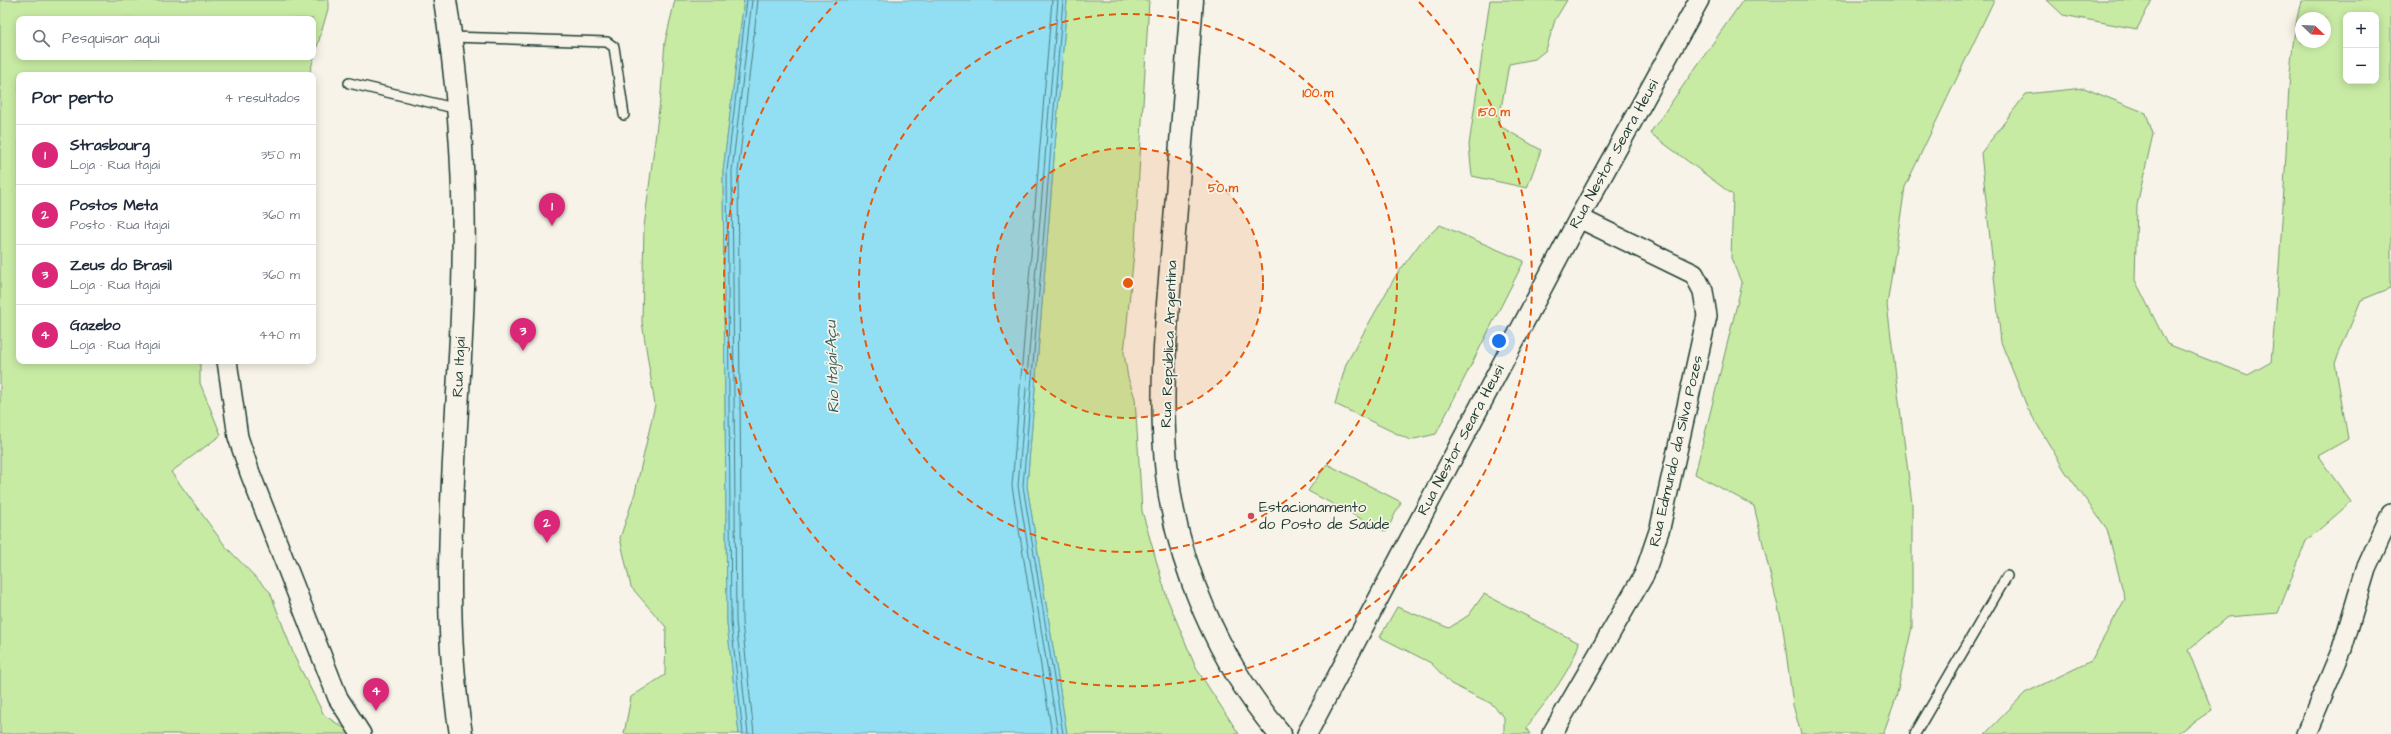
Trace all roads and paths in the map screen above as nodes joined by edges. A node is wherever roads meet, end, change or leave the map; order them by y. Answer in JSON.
{"nodes":[{"id":1,"x":445,"y":0,"type":"edge"},
{"id":2,"x":1192,"y":0,"type":"edge"},
{"id":3,"x":1698,"y":0,"type":"edge"},
{"id":4,"x":451,"y":37,"type":"junction"},
{"id":5,"x":349,"y":83,"type":"dead end"},
{"id":6,"x":460,"y":110,"type":"junction"},
{"id":7,"x":624,"y":115,"type":"dead end"},
{"id":8,"x":1578,"y":218,"type":"junction"},
{"id":9,"x":227,"y":364,"type":"edge"},
{"id":10,"x":2391,"y":514,"type":"edge"},
{"id":11,"x":2007,"y":576,"type":"dead end"},
{"id":12,"x":361,"y":734,"type":"edge"},
{"id":13,"x":461,"y":734,"type":"edge"},
{"id":14,"x":1280,"y":734,"type":"edge"},
{"id":15,"x":1308,"y":734,"type":"edge"},
{"id":16,"x":1552,"y":734,"type":"edge"},
{"id":17,"x":1915,"y":734,"type":"edge"},
{"id":18,"x":2306,"y":734,"type":"edge"}],
"edges":[{"from":1,"to":4,"type":"main road","name":"Rua Itajaí"},
{"from":2,"to":14,"type":"main road","name":"Rua República Argentina"},
{"from":3,"to":8,"type":"street","name":"Rua Nestor Seara Heusi"},
{"from":4,"to":6,"type":"main road","name":"Rua Itajaí"},
{"from":4,"to":7,"type":"lane"},
{"from":5,"to":6,"type":"lane"},
{"from":6,"to":13,"type":"main road","name":"Rua Itajaí"},
{"from":8,"to":15,"type":"street","name":"Rua Nestor Seara Heusi"},
{"from":8,"to":16,"type":"street","name":"Rua Edmundo da Silva Pozes"},
{"from":9,"to":12,"type":"street"},
{"from":10,"to":18,"type":"street"},
{"from":11,"to":17,"type":"lane"}]}
